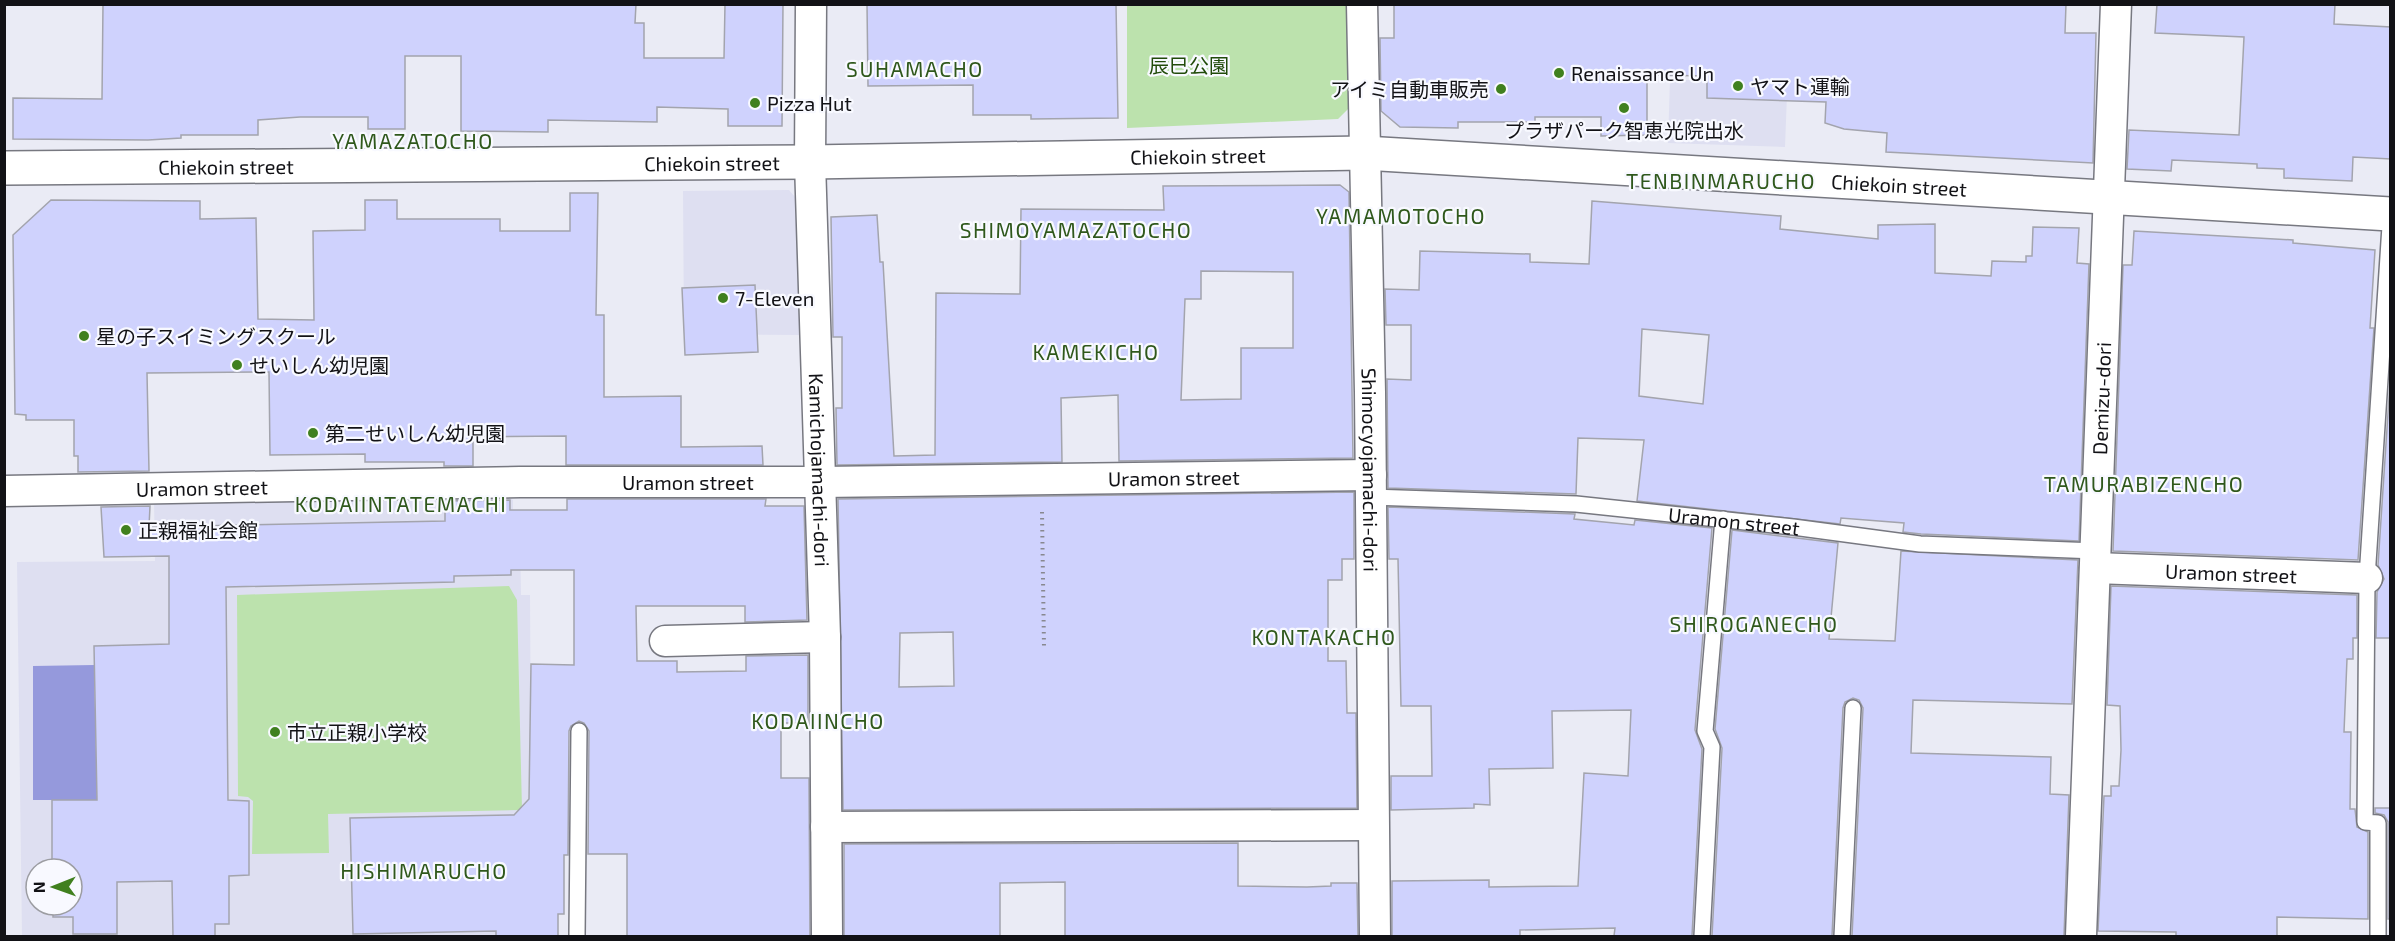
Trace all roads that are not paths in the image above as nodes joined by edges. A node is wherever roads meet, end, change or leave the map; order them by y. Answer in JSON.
{"nodes":[{"id":1,"x":811,"y":4,"type":"edge"},
{"id":2,"x":1362,"y":4,"type":"edge"},
{"id":3,"x":2116,"y":4,"type":"edge"},
{"id":4,"x":1364,"y":153,"type":"junction"},
{"id":5,"x":810,"y":162,"type":"junction"},
{"id":6,"x":4,"y":168,"type":"edge"},
{"id":7,"x":2109,"y":199,"type":"junction"},
{"id":8,"x":2391,"y":214,"type":"edge"},
{"id":9,"x":2391,"y":226,"type":"edge"},
{"id":10,"x":821,"y":482,"type":"junction"},
{"id":11,"x":1371,"y":486,"type":"junction"},
{"id":12,"x":4,"y":491,"type":"edge"},
{"id":13,"x":1723,"y":519,"type":"junction"},
{"id":14,"x":2096,"y":560,"type":"junction"},
{"id":15,"x":2367,"y":578,"type":"junction"},
{"id":16,"x":825,"y":637,"type":"junction"},
{"id":17,"x":665,"y":641,"type":"dead end"},
{"id":18,"x":1853,"y":708,"type":"dead end"},
{"id":19,"x":579,"y":731,"type":"dead end"},
{"id":20,"x":1373,"y":825,"type":"junction"},
{"id":21,"x":826,"y":827,"type":"junction"},
{"id":22,"x":577,"y":936,"type":"edge"},
{"id":23,"x":827,"y":936,"type":"edge"},
{"id":24,"x":1375,"y":936,"type":"edge"},
{"id":25,"x":1702,"y":936,"type":"edge"},
{"id":26,"x":1842,"y":936,"type":"edge"},
{"id":27,"x":2081,"y":936,"type":"edge"},
{"id":28,"x":2378,"y":936,"type":"edge"}],
"edges":[{"from":1,"to":5,"type":"street","name":"Kamichojamachi-dori"},
{"from":2,"to":4,"type":"street","name":"Shimocyojamachi-dori"},
{"from":3,"to":7,"type":"street","name":"Demizu-dori"},
{"from":4,"to":5,"type":"street","name":"Chiekoin street"},
{"from":4,"to":7,"type":"street","name":"Chiekoin street"},
{"from":4,"to":11,"type":"street","name":"Shimocyojamachi-dori"},
{"from":5,"to":6,"type":"street","name":"Chiekoin street"},
{"from":5,"to":10,"type":"street","name":"Kamichojamachi-dori"},
{"from":7,"to":8,"type":"street","name":"Chiekoin street"},
{"from":7,"to":14,"type":"street","name":"Demizu-dori"},
{"from":9,"to":15,"type":"lane"},
{"from":10,"to":11,"type":"street","name":"Uramon street"},
{"from":10,"to":12,"type":"street","name":"Uramon street"},
{"from":10,"to":16,"type":"street","name":"Kamichojamachi-dori"},
{"from":11,"to":13,"type":"lane","name":"Uramon street"},
{"from":11,"to":20,"type":"street","name":"Shimocyojamachi-dori"},
{"from":13,"to":14,"type":"lane","name":"Uramon street"},
{"from":13,"to":25,"type":"lane"},
{"from":14,"to":15,"type":"street","name":"Uramon street"},
{"from":14,"to":27,"type":"street","name":"Demizu-dori"},
{"from":15,"to":28,"type":"lane"},
{"from":16,"to":17,"type":"street"},
{"from":16,"to":21,"type":"street","name":"Kamichojamachi-dori"},
{"from":18,"to":26,"type":"lane"},
{"from":19,"to":22,"type":"lane"},
{"from":20,"to":21,"type":"street"},
{"from":20,"to":24,"type":"street","name":"Shimocyojamachi-dori"},
{"from":21,"to":23,"type":"street","name":"Kamichojamachi-dori"}]}
